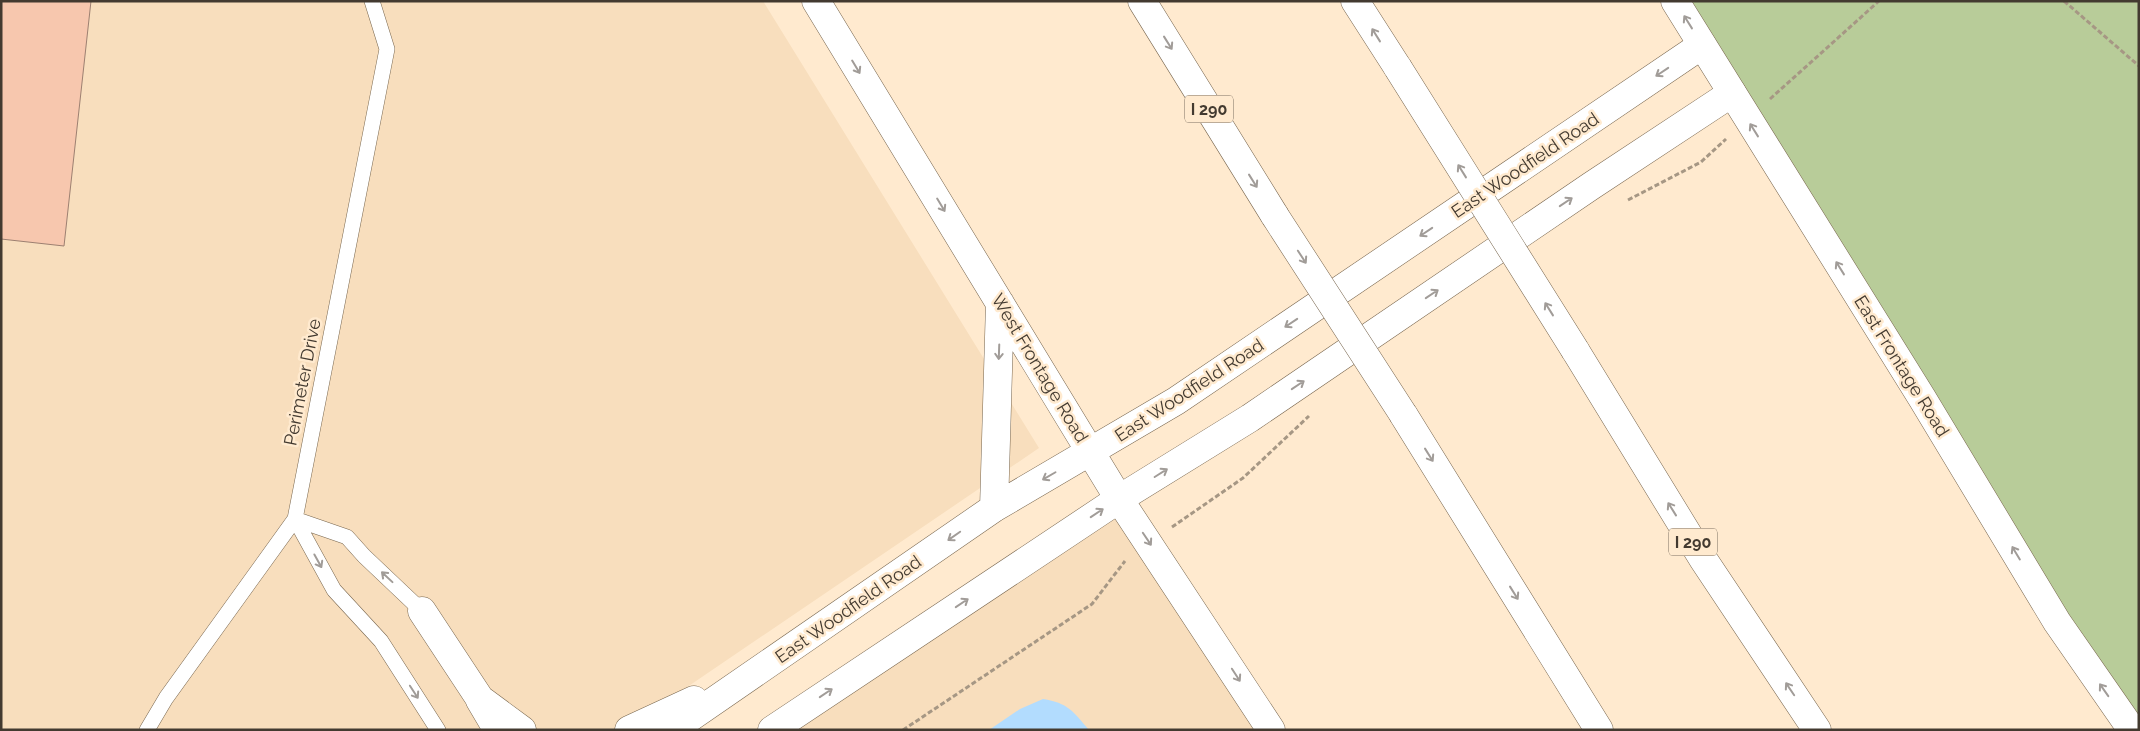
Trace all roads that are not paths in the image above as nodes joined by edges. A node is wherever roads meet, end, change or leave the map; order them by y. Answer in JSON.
{"nodes":[{"id":1,"x":372,"y":1,"type":"edge"},
{"id":2,"x":816,"y":1,"type":"edge"},
{"id":3,"x":1142,"y":1,"type":"edge"},
{"id":4,"x":1355,"y":1,"type":"edge"},
{"id":5,"x":1674,"y":1,"type":"edge"},
{"id":6,"x":1702,"y":45,"type":"junction"},
{"id":7,"x":1732,"y":92,"type":"junction"},
{"id":8,"x":1000,"y":303,"type":"junction"},
{"id":9,"x":1091,"y":452,"type":"junction"},
{"id":10,"x":1119,"y":498,"type":"junction"},
{"id":11,"x":994,"y":508,"type":"junction"},
{"id":12,"x":294,"y":519,"type":"junction"},
{"id":13,"x":422,"y":611,"type":"junction"},
{"id":14,"x":758,"y":672,"type":"junction"},
{"id":15,"x":147,"y":730,"type":"edge"},
{"id":16,"x":438,"y":730,"type":"edge"},
{"id":17,"x":490,"y":730,"type":"edge"},
{"id":18,"x":522,"y":730,"type":"edge"},
{"id":19,"x":629,"y":730,"type":"edge"},
{"id":20,"x":672,"y":730,"type":"edge"},
{"id":21,"x":772,"y":730,"type":"edge"},
{"id":22,"x":1271,"y":730,"type":"edge"},
{"id":23,"x":1599,"y":730,"type":"edge"},
{"id":24,"x":1817,"y":730,"type":"edge"},
{"id":25,"x":2132,"y":730,"type":"edge"}],
"edges":[{"from":1,"to":12,"type":"lane","name":"Perimeter Drive"},
{"from":2,"to":8,"type":"main road","name":"West Frontage Road","one_way":true},
{"from":3,"to":23,"type":"main road","number":"I 290","one_way":true,"bridge":true},
{"from":24,"to":4,"type":"main road","number":"I 290","one_way":true,"bridge":true},
{"from":6,"to":5,"type":"main road","name":"East Frontage Road","one_way":true},
{"from":6,"to":7,"type":"main road","name":"East Frontage Road"},
{"from":6,"to":9,"type":"main road","name":"East Woodfield Road","one_way":true},
{"from":10,"to":7,"type":"main road","one_way":true},
{"from":25,"to":7,"type":"main road","name":"East Frontage Road","one_way":true},
{"from":8,"to":9,"type":"main road","name":"West Frontage Road"},
{"from":8,"to":11,"type":"main road","one_way":true},
{"from":9,"to":10,"type":"main road","name":"West Frontage Road"},
{"from":9,"to":11,"type":"main road","name":"East Woodfield Road","one_way":true},
{"from":21,"to":10,"type":"main road","one_way":true},
{"from":10,"to":22,"type":"main road","name":"West Frontage Road","one_way":true},
{"from":11,"to":14,"type":"main road","name":"East Woodfield Road","one_way":true},
{"from":13,"to":12,"type":"lane","one_way":true},
{"from":12,"to":15,"type":"lane","name":"Perimeter Drive"},
{"from":12,"to":16,"type":"lane","one_way":true},
{"from":13,"to":17,"type":"lane"},
{"from":13,"to":18,"type":"main road"},
{"from":14,"to":19,"type":"main road"},
{"from":14,"to":20,"type":"main road","name":"East Woodfield Road"}]}
